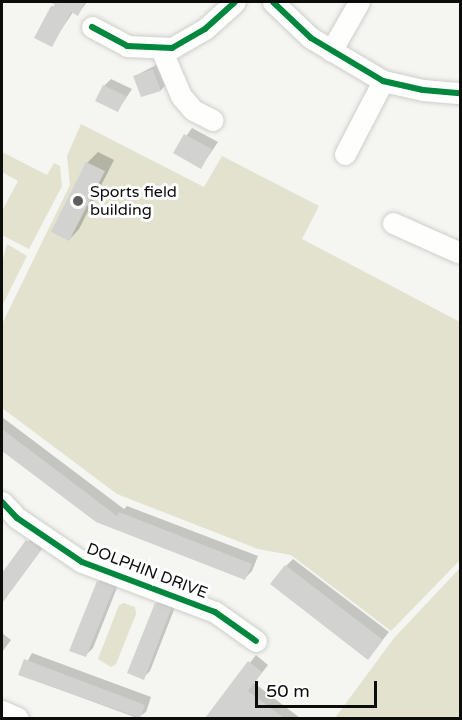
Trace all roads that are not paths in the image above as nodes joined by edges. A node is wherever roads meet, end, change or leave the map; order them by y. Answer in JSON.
{"nodes":[{"id":1,"x":235,"y":2,"type":"edge"},
{"id":2,"x":273,"y":2,"type":"edge"},
{"id":3,"x":359,"y":2,"type":"edge"},
{"id":4,"x":92,"y":27,"type":"dead end"},
{"id":5,"x":161,"y":49,"type":"junction"},
{"id":6,"x":331,"y":51,"type":"junction"},
{"id":7,"x":383,"y":81,"type":"junction"},
{"id":8,"x":460,"y":93,"type":"edge"},
{"id":9,"x":213,"y":120,"type":"dead end"},
{"id":10,"x":345,"y":154,"type":"dead end"},
{"id":11,"x":393,"y":223,"type":"dead end"},
{"id":12,"x":460,"y":253,"type":"edge"},
{"id":13,"x":2,"y":502,"type":"edge"},
{"id":14,"x":256,"y":641,"type":"dead end"},
{"id":15,"x":2,"y":711,"type":"edge"},
{"id":16,"x":18,"y":718,"type":"edge"}],
"edges":[{"from":1,"to":5,"type":"street"},
{"from":2,"to":6,"type":"street"},
{"from":3,"to":6,"type":"street"},
{"from":4,"to":5,"type":"street"},
{"from":5,"to":9,"type":"street"},
{"from":6,"to":7,"type":"street"},
{"from":7,"to":8,"type":"street"},
{"from":7,"to":10,"type":"street"},
{"from":11,"to":12,"type":"street"},
{"from":13,"to":14,"type":"street","name":"DOLPHIN DRIVE"},
{"from":15,"to":16,"type":"street"}]}
